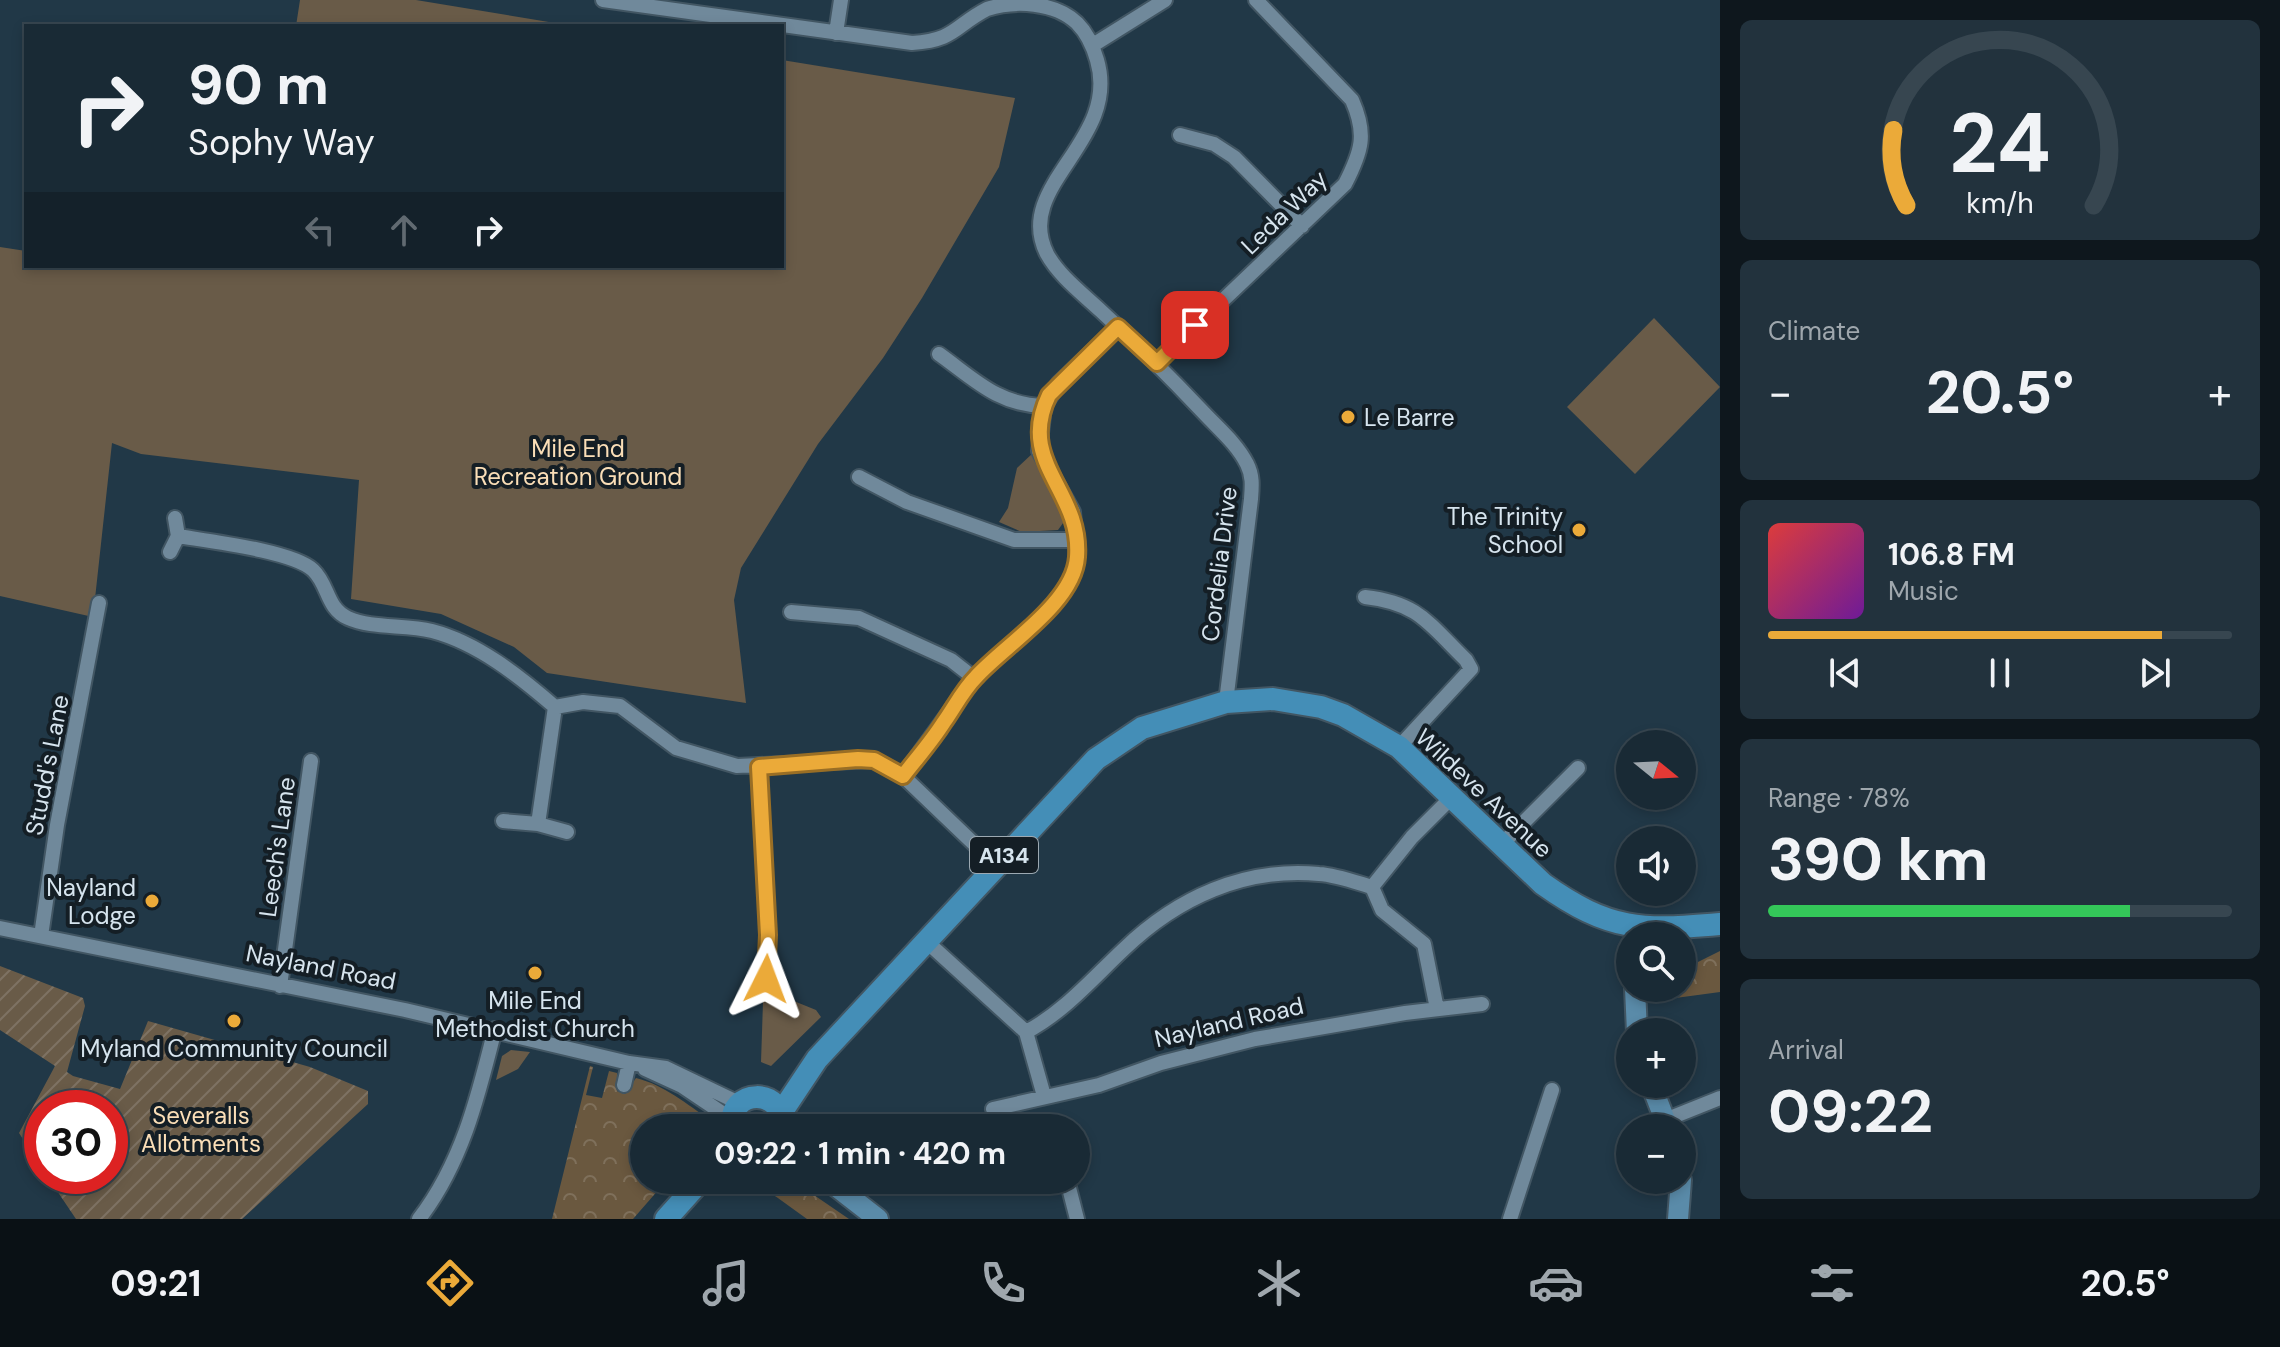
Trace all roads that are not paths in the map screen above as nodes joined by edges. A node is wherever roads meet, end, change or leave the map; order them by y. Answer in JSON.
{"nodes":[{"id":1,"x":603,"y":0,"type":"edge"},
{"id":2,"x":841,"y":0,"type":"edge"},
{"id":3,"x":1165,"y":0,"type":"edge"},
{"id":4,"x":1256,"y":0,"type":"edge"},
{"id":5,"x":772,"y":24,"type":"edge"},
{"id":6,"x":784,"y":26,"type":"edge"},
{"id":7,"x":836,"y":33,"type":"junction"},
{"id":8,"x":1093,"y":45,"type":"junction"},
{"id":9,"x":1180,"y":135,"type":"dead end"},
{"id":10,"x":1302,"y":226,"type":"junction"},
{"id":11,"x":1118,"y":327,"type":"junction"},
{"id":12,"x":939,"y":354,"type":"dead end"},
{"id":13,"x":1157,"y":363,"type":"junction"},
{"id":14,"x":1044,"y":406,"type":"junction"},
{"id":15,"x":859,"y":477,"type":"dead end"},
{"id":16,"x":175,"y":518,"type":"dead end"},
{"id":17,"x":178,"y":536,"type":"junction"},
{"id":18,"x":1076,"y":540,"type":"junction"},
{"id":19,"x":170,"y":552,"type":"dead end"},
{"id":20,"x":1365,"y":597,"type":"dead end"},
{"id":21,"x":99,"y":603,"type":"dead end"},
{"id":22,"x":791,"y":612,"type":"dead end"},
{"id":23,"x":974,"y":678,"type":"junction"},
{"id":24,"x":1226,"y":702,"type":"junction"},
{"id":25,"x":555,"y":707,"type":"junction"},
{"id":26,"x":1399,"y":747,"type":"junction"},
{"id":27,"x":311,"y":761,"type":"dead end"},
{"id":28,"x":759,"y":767,"type":"junction"},
{"id":29,"x":1578,"y":768,"type":"dead end"},
{"id":30,"x":903,"y":776,"type":"junction"},
{"id":31,"x":1452,"y":797,"type":"junction"},
{"id":32,"x":503,"y":821,"type":"dead end"},
{"id":33,"x":538,"y":824,"type":"junction"},
{"id":34,"x":567,"y":832,"type":"dead end"},
{"id":35,"x":1501,"y":845,"type":"junction"},
{"id":36,"x":995,"y":864,"type":"junction"},
{"id":37,"x":1372,"y":887,"type":"junction"},
{"id":38,"x":1616,"y":923,"type":"edge"},
{"id":39,"x":1720,"y":924,"type":"edge"},
{"id":40,"x":1696,"y":926,"type":"edge"},
{"id":41,"x":0,"y":928,"type":"edge"},
{"id":42,"x":41,"y":936,"type":"junction"},
{"id":43,"x":926,"y":941,"type":"junction"},
{"id":44,"x":766,"y":979,"type":"dead end"},
{"id":45,"x":280,"y":986,"type":"junction"},
{"id":46,"x":1482,"y":1004,"type":"dead end"},
{"id":47,"x":1437,"y":1009,"type":"junction"},
{"id":48,"x":495,"y":1029,"type":"junction"},
{"id":49,"x":1026,"y":1032,"type":"junction"},
{"id":50,"x":817,"y":1059,"type":"junction"},
{"id":51,"x":634,"y":1064,"type":"junction"},
{"id":52,"x":624,"y":1085,"type":"dead end"},
{"id":53,"x":1552,"y":1090,"type":"dead end"},
{"id":54,"x":762,"y":1096,"type":"junction"},
{"id":55,"x":1044,"y":1096,"type":"junction"},
{"id":56,"x":1720,"y":1098,"type":"edge"},
{"id":57,"x":993,"y":1109,"type":"dead end"},
{"id":58,"x":730,"y":1114,"type":"edge"},
{"id":59,"x":737,"y":1114,"type":"edge"},
{"id":60,"x":778,"y":1114,"type":"edge"},
{"id":61,"x":785,"y":1114,"type":"edge"},
{"id":62,"x":1687,"y":1114,"type":"edge"},
{"id":63,"x":688,"y":1194,"type":"edge"},
{"id":64,"x":846,"y":1194,"type":"edge"},
{"id":65,"x":1071,"y":1194,"type":"edge"},
{"id":66,"x":1680,"y":1194,"type":"edge"},
{"id":67,"x":419,"y":1219,"type":"edge"},
{"id":68,"x":666,"y":1219,"type":"edge"},
{"id":69,"x":878,"y":1219,"type":"edge"},
{"id":70,"x":1077,"y":1219,"type":"edge"},
{"id":71,"x":1510,"y":1219,"type":"edge"},
{"id":72,"x":1678,"y":1219,"type":"edge"}],
"edges":[{"from":1,"to":5,"type":"street","name":"Cordelia Drive"},
{"from":2,"to":7,"type":"street"},
{"from":3,"to":8,"type":"street"},
{"from":4,"to":10,"type":"street","name":"Leda Way"},
{"from":6,"to":7,"type":"street","name":"Cordelia Drive"},
{"from":7,"to":8,"type":"street","name":"Cordelia Drive"},
{"from":8,"to":11,"type":"street","name":"Cordelia Drive"},
{"from":9,"to":10,"type":"street"},
{"from":10,"to":13,"type":"street","name":"Leda Way"},
{"from":11,"to":13,"type":"street","name":"Cordelia Drive"},
{"from":11,"to":14,"type":"street"},
{"from":12,"to":14,"type":"street"},
{"from":13,"to":24,"type":"street","name":"Cordelia Drive"},
{"from":14,"to":18,"type":"street"},
{"from":15,"to":18,"type":"street"},
{"from":16,"to":17,"type":"street"},
{"from":17,"to":19,"type":"street"},
{"from":17,"to":25,"type":"street"},
{"from":18,"to":23,"type":"street"},
{"from":20,"to":26,"type":"street"},
{"from":21,"to":42,"type":"street","name":"Studd's Lane"},
{"from":22,"to":23,"type":"street"},
{"from":23,"to":30,"type":"street"},
{"from":24,"to":26,"type":"main road","name":"Wildeve Avenue","number":"A134"},
{"from":24,"to":36,"type":"main road","name":"Wildeve Avenue","number":"A134"},
{"from":25,"to":28,"type":"street"},
{"from":25,"to":33,"type":"street"},
{"from":26,"to":31,"type":"main road","name":"Wildeve Avenue","number":"A134"},
{"from":27,"to":45,"type":"street","name":"Leech's Lane"},
{"from":28,"to":30,"type":"street"},
{"from":28,"to":44,"type":"street"},
{"from":29,"to":35,"type":"street"},
{"from":30,"to":36,"type":"street"},
{"from":31,"to":35,"type":"main road","name":"Wildeve Avenue","number":"A134"},
{"from":31,"to":37,"type":"street"},
{"from":32,"to":33,"type":"street"},
{"from":33,"to":34,"type":"street"},
{"from":35,"to":38,"type":"main road","name":"Wildeve Avenue","number":"A134"},
{"from":36,"to":43,"type":"main road","name":"Wildeve Avenue","number":"A134"},
{"from":37,"to":47,"type":"street"},
{"from":37,"to":49,"type":"street"},
{"from":39,"to":40,"type":"main road","name":"Wildeve Avenue","number":"A134"},
{"from":41,"to":42,"type":"street","name":"Nayland Road"},
{"from":42,"to":45,"type":"street","name":"Nayland Road"},
{"from":43,"to":49,"type":"street"},
{"from":43,"to":50,"type":"main road","name":"Wildeve Avenue","number":"A134"},
{"from":45,"to":48,"type":"street","name":"Nayland Road"},
{"from":46,"to":47,"type":"street","name":"Nayland Road"},
{"from":47,"to":55,"type":"street","name":"Nayland Road"},
{"from":48,"to":51,"type":"street","name":"Nayland Road"},
{"from":48,"to":67,"type":"street"},
{"from":49,"to":55,"type":"street"},
{"from":50,"to":54,"type":"main road","name":"Wildeve Avenue","number":"A134"},
{"from":50,"to":61,"type":"main road","name":"Wildeve Avenue","number":"A134"},
{"from":51,"to":52,"type":"street"},
{"from":51,"to":58,"type":"street","name":"Nayland Road"},
{"from":53,"to":71,"type":"street"},
{"from":54,"to":59,"type":"main road","name":"Wildeve Avenue"},
{"from":54,"to":60,"type":"main road"},
{"from":55,"to":57,"type":"street","name":"Nayland Road"},
{"from":56,"to":62,"type":"street"},
{"from":63,"to":68,"type":"main road"},
{"from":64,"to":69,"type":"street"},
{"from":65,"to":70,"type":"street"},
{"from":66,"to":72,"type":"street"}]}
